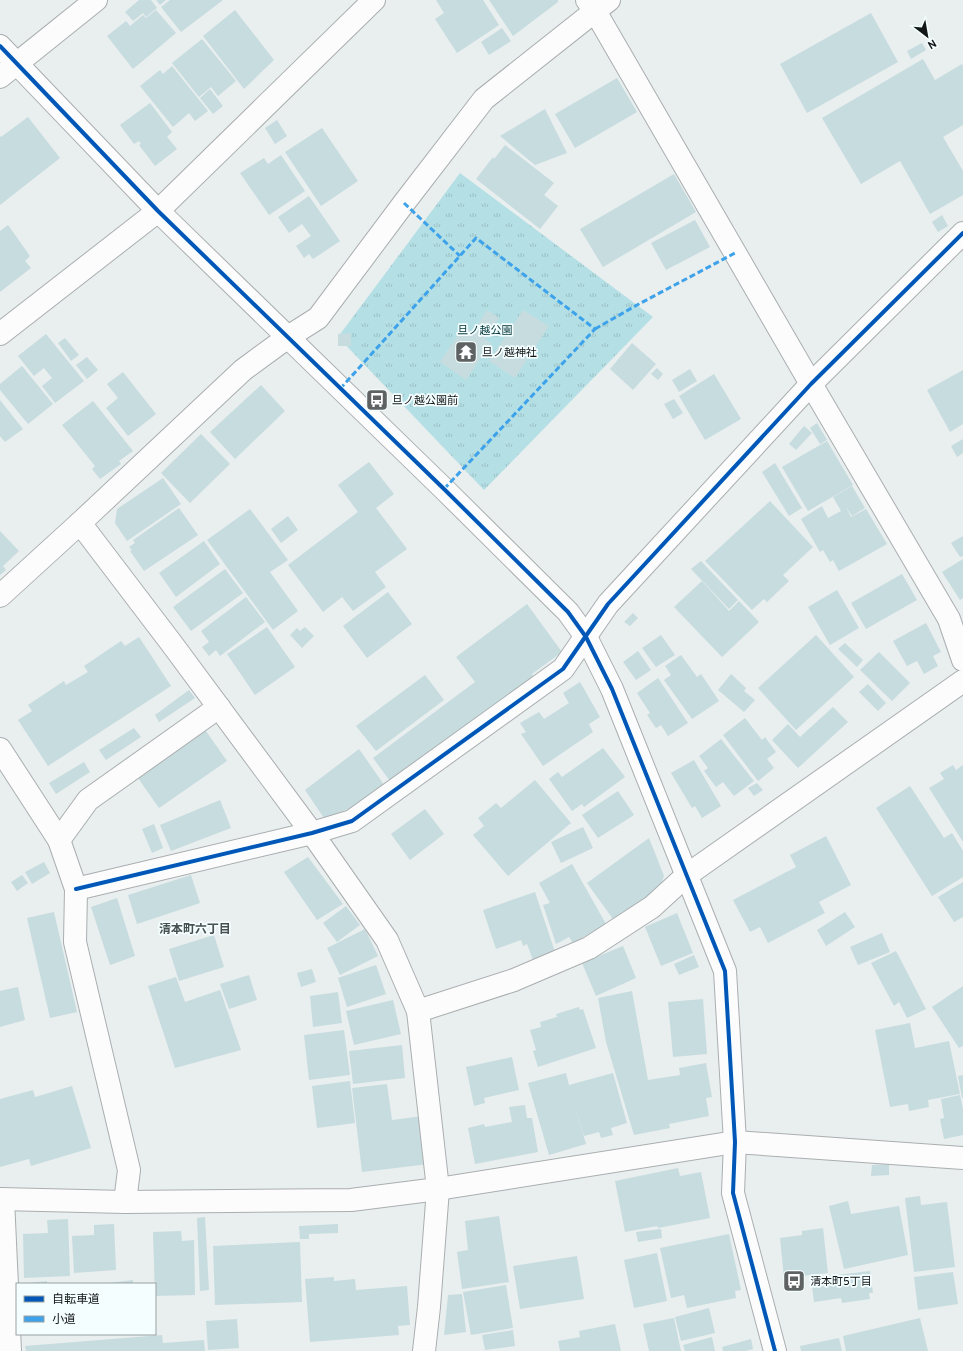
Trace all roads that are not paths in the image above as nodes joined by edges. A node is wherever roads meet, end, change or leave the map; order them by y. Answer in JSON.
{"nodes":[{"id":1,"x":96,"y":0,"type":"edge"},
{"id":2,"x":374,"y":0,"type":"edge"},
{"id":3,"x":597,"y":4,"type":"edge"},
{"id":4,"x":0,"y":46,"type":"edge"},
{"id":5,"x":17,"y":63,"type":"junction"},
{"id":6,"x":0,"y":76,"type":"edge"},
{"id":7,"x":158,"y":211,"type":"junction"},
{"id":8,"x":963,"y":233,"type":"edge"},
{"id":9,"x":0,"y":334,"type":"edge"},
{"id":10,"x":288,"y":337,"type":"junction"},
{"id":11,"x":811,"y":384,"type":"junction"},
{"id":12,"x":80,"y":524,"type":"junction"},
{"id":13,"x":0,"y":596,"type":"edge"},
{"id":14,"x":586,"y":637,"type":"junction"},
{"id":15,"x":963,"y":660,"type":"edge"},
{"id":16,"x":963,"y":681,"type":"edge"},
{"id":17,"x":219,"y":707,"type":"junction"},
{"id":18,"x":0,"y":749,"type":"edge"},
{"id":19,"x":312,"y":833,"type":"junction"},
{"id":20,"x":59,"y":840,"type":"junction"},
{"id":21,"x":687,"y":875,"type":"junction"},
{"id":22,"x":76,"y":889,"type":"junction"},
{"id":23,"x":418,"y":1011,"type":"junction"},
{"id":24,"x":735,"y":1142,"type":"junction"},
{"id":25,"x":963,"y":1158,"type":"edge"},
{"id":26,"x":438,"y":1189,"type":"junction"},
{"id":27,"x":1,"y":1199,"type":"edge"},
{"id":28,"x":125,"y":1202,"type":"junction"},
{"id":29,"x":4,"y":1296,"type":"edge"},
{"id":30,"x":10,"y":1351,"type":"edge"},
{"id":31,"x":424,"y":1351,"type":"edge"},
{"id":32,"x":775,"y":1351,"type":"edge"}],
"edges":[{"from":1,"to":5,"type":"street"},
{"from":2,"to":7,"type":"street"},
{"from":3,"to":10,"type":"street"},
{"from":3,"to":11,"type":"street"},
{"from":4,"to":5,"type":"street"},
{"from":5,"to":6,"type":"street"},
{"from":5,"to":7,"type":"street"},
{"from":7,"to":9,"type":"street"},
{"from":7,"to":10,"type":"street"},
{"from":8,"to":11,"type":"street"},
{"from":10,"to":12,"type":"street"},
{"from":10,"to":14,"type":"street"},
{"from":11,"to":14,"type":"street"},
{"from":11,"to":15,"type":"street"},
{"from":12,"to":13,"type":"street"},
{"from":12,"to":17,"type":"street"},
{"from":14,"to":19,"type":"street"},
{"from":14,"to":21,"type":"street"},
{"from":16,"to":21,"type":"street"},
{"from":17,"to":19,"type":"street"},
{"from":17,"to":20,"type":"street"},
{"from":18,"to":20,"type":"street"},
{"from":19,"to":22,"type":"street"},
{"from":19,"to":23,"type":"street"},
{"from":20,"to":22,"type":"street"},
{"from":21,"to":23,"type":"street"},
{"from":21,"to":24,"type":"street"},
{"from":22,"to":28,"type":"street"},
{"from":23,"to":26,"type":"street"},
{"from":24,"to":25,"type":"street"},
{"from":24,"to":26,"type":"street"},
{"from":24,"to":32,"type":"street"},
{"from":26,"to":28,"type":"street"},
{"from":26,"to":31,"type":"street"},
{"from":27,"to":28,"type":"street"},
{"from":27,"to":29,"type":"street"},
{"from":29,"to":30,"type":"street"}]}
